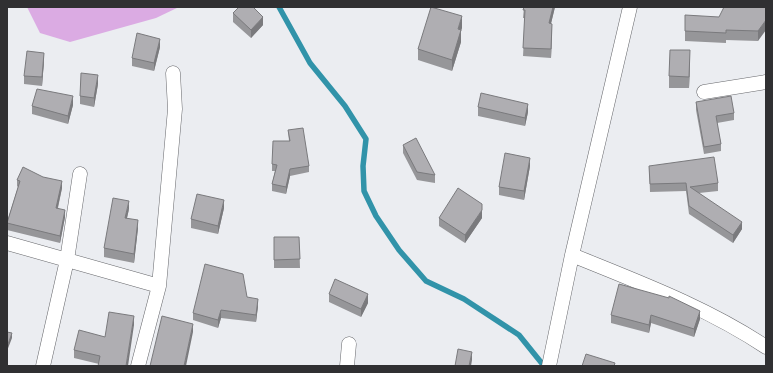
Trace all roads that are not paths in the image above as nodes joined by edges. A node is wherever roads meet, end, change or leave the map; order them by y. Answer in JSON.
{"nodes":[{"id":1,"x":630,"y":7,"type":"edge"},
{"id":2,"x":173,"y":73,"type":"dead end"},
{"id":3,"x":766,"y":82,"type":"edge"},
{"id":4,"x":704,"y":92,"type":"dead end"},
{"id":5,"x":80,"y":174,"type":"dead end"},
{"id":6,"x":7,"y":243,"type":"edge"},
{"id":7,"x":572,"y":255,"type":"junction"},
{"id":8,"x":67,"y":260,"type":"junction"},
{"id":9,"x":159,"y":286,"type":"junction"},
{"id":10,"x":349,"y":344,"type":"dead end"},
{"id":11,"x":766,"y":347,"type":"edge"},
{"id":12,"x":43,"y":366,"type":"edge"},
{"id":13,"x":138,"y":366,"type":"edge"},
{"id":14,"x":347,"y":366,"type":"edge"},
{"id":15,"x":549,"y":366,"type":"edge"}],
"edges":[{"from":1,"to":7,"type":"street"},
{"from":2,"to":9,"type":"street"},
{"from":3,"to":4,"type":"street"},
{"from":5,"to":8,"type":"street"},
{"from":6,"to":8,"type":"street"},
{"from":7,"to":11,"type":"street"},
{"from":7,"to":15,"type":"street"},
{"from":8,"to":9,"type":"street"},
{"from":8,"to":12,"type":"street"},
{"from":9,"to":13,"type":"street"},
{"from":10,"to":14,"type":"street"}]}
